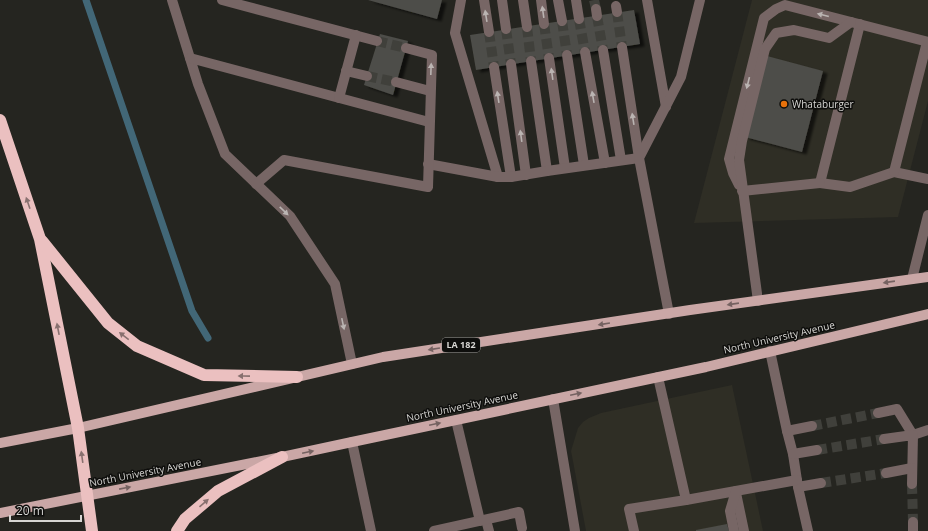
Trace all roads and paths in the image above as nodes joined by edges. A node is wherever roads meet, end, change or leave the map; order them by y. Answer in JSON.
{"nodes":[{"id":1,"x":172,"y":0,"type":"edge"},
{"id":2,"x":222,"y":0,"type":"edge"},
{"id":3,"x":461,"y":0,"type":"edge"},
{"id":4,"x":484,"y":0,"type":"edge"},
{"id":5,"x":502,"y":0,"type":"edge"},
{"id":6,"x":523,"y":0,"type":"edge"},
{"id":7,"x":541,"y":0,"type":"edge"},
{"id":8,"x":558,"y":0,"type":"edge"},
{"id":9,"x":576,"y":0,"type":"edge"},
{"id":10,"x":647,"y":0,"type":"edge"},
{"id":11,"x":700,"y":0,"type":"edge"},
{"id":12,"x":579,"y":18,"type":"tunnel mouth"},
{"id":13,"x":562,"y":21,"type":"tunnel mouth"},
{"id":14,"x":856,"y":23,"type":"junction"},
{"id":15,"x":544,"y":24,"type":"tunnel mouth"},
{"id":16,"x":527,"y":26,"type":"tunnel mouth"},
{"id":17,"x":506,"y":30,"type":"tunnel mouth"},
{"id":18,"x":489,"y":32,"type":"tunnel mouth"},
{"id":19,"x":356,"y":35,"type":"junction"},
{"id":20,"x":377,"y":41,"type":"tunnel mouth"},
{"id":21,"x":928,"y":42,"type":"edge"},
{"id":22,"x":622,"y":47,"type":"tunnel mouth"},
{"id":23,"x":406,"y":48,"type":"tunnel mouth"},
{"id":24,"x":603,"y":50,"type":"tunnel mouth"},
{"id":25,"x":585,"y":52,"type":"tunnel mouth"},
{"id":26,"x":567,"y":55,"type":"tunnel mouth"},
{"id":27,"x":190,"y":58,"type":"junction"},
{"id":28,"x":549,"y":58,"type":"tunnel mouth"},
{"id":29,"x":531,"y":61,"type":"tunnel mouth"},
{"id":30,"x":511,"y":64,"type":"tunnel mouth"},
{"id":31,"x":494,"y":67,"type":"tunnel mouth"},
{"id":32,"x":346,"y":71,"type":"junction"},
{"id":33,"x":367,"y":76,"type":"tunnel mouth"},
{"id":34,"x":396,"y":82,"type":"tunnel mouth"},
{"id":35,"x":430,"y":90,"type":"junction"},
{"id":36,"x":339,"y":98,"type":"junction"},
{"id":37,"x":666,"y":107,"type":"junction"},
{"id":38,"x":0,"y":120,"type":"edge"},
{"id":39,"x":430,"y":122,"type":"junction"},
{"id":40,"x":639,"y":158,"type":"junction"},
{"id":41,"x":621,"y":160,"type":"junction"},
{"id":42,"x":605,"y":162,"type":"junction"},
{"id":43,"x":428,"y":164,"type":"junction"},
{"id":44,"x":584,"y":165,"type":"junction"},
{"id":45,"x":566,"y":168,"type":"junction"},
{"id":46,"x":547,"y":171,"type":"junction"},
{"id":47,"x":894,"y":172,"type":"junction"},
{"id":48,"x":526,"y":174,"type":"junction"},
{"id":49,"x":498,"y":177,"type":"junction"},
{"id":50,"x":511,"y":177,"type":"junction"},
{"id":51,"x":928,"y":179,"type":"edge"},
{"id":52,"x":820,"y":183,"type":"junction"},
{"id":53,"x":256,"y":184,"type":"junction"},
{"id":54,"x":742,"y":190,"type":"junction"},
{"id":55,"x":928,"y":215,"type":"edge"},
{"id":56,"x":40,"y":239,"type":"junction"},
{"id":57,"x":928,"y":277,"type":"edge"},
{"id":58,"x":912,"y":279,"type":"junction"},
{"id":59,"x":758,"y":301,"type":"junction"},
{"id":60,"x":669,"y":314,"type":"junction"},
{"id":61,"x":928,"y":314,"type":"edge"},
{"id":62,"x":770,"y":352,"type":"junction"},
{"id":63,"x":352,"y":364,"type":"junction"},
{"id":64,"x":297,"y":377,"type":"junction"},
{"id":65,"x":658,"y":377,"type":"junction"},
{"id":66,"x":553,"y":399,"type":"junction"},
{"id":67,"x":878,"y":413,"type":"tunnel mouth"},
{"id":68,"x":456,"y":420,"type":"junction"},
{"id":69,"x":812,"y":426,"type":"tunnel mouth"},
{"id":70,"x":78,"y":428,"type":"junction"},
{"id":71,"x":928,"y":430,"type":"edge"},
{"id":72,"x":787,"y":431,"type":"junction"},
{"id":73,"x":913,"y":435,"type":"junction"},
{"id":74,"x":884,"y":440,"type":"tunnel mouth"},
{"id":75,"x":352,"y":442,"type":"junction"},
{"id":76,"x":0,"y":443,"type":"edge"},
{"id":77,"x":817,"y":450,"type":"tunnel mouth"},
{"id":78,"x":793,"y":454,"type":"junction"},
{"id":79,"x":282,"y":457,"type":"junction"},
{"id":80,"x":912,"y":468,"type":"junction"},
{"id":81,"x":886,"y":473,"type":"tunnel mouth"},
{"id":82,"x":798,"y":483,"type":"junction"},
{"id":83,"x":821,"y":483,"type":"tunnel mouth"},
{"id":84,"x":912,"y":484,"type":"tunnel mouth"},
{"id":85,"x":736,"y":491,"type":"junction"},
{"id":86,"x":87,"y":496,"type":"junction"},
{"id":87,"x":686,"y":500,"type":"junction"},
{"id":88,"x":0,"y":513,"type":"edge"},
{"id":89,"x":483,"y":520,"type":"junction"},
{"id":90,"x":463,"y":528,"type":"edge"},
{"id":91,"x":522,"y":528,"type":"dead end"},
{"id":92,"x":92,"y":531,"type":"edge"},
{"id":93,"x":178,"y":531,"type":"edge"},
{"id":94,"x":371,"y":531,"type":"edge"},
{"id":95,"x":434,"y":531,"type":"edge"},
{"id":96,"x":489,"y":531,"type":"edge"},
{"id":97,"x":576,"y":531,"type":"edge"},
{"id":98,"x":634,"y":531,"type":"edge"},
{"id":99,"x":734,"y":531,"type":"edge"},
{"id":100,"x":744,"y":531,"type":"edge"},
{"id":101,"x":808,"y":531,"type":"edge"}],
"edges":[{"from":1,"to":27,"type":"street"},
{"from":2,"to":19,"type":"street"},
{"from":3,"to":49,"type":"street"},
{"from":18,"to":4,"type":"street","one_way":true},
{"from":5,"to":17,"type":"street"},
{"from":6,"to":16,"type":"street"},
{"from":15,"to":7,"type":"street","one_way":true},
{"from":8,"to":13,"type":"street"},
{"from":9,"to":12,"type":"street"},
{"from":10,"to":37,"type":"street"},
{"from":11,"to":37,"type":"street"},
{"from":14,"to":21,"type":"street"},
{"from":14,"to":52,"type":"street"},
{"from":14,"to":54,"type":"street"},
{"from":14,"to":54,"type":"street","one_way":true},
{"from":19,"to":20,"type":"street"},
{"from":19,"to":32,"type":"street"},
{"from":21,"to":47,"type":"street"},
{"from":40,"to":22,"type":"street","one_way":true},
{"from":35,"to":23,"type":"street","one_way":true},
{"from":24,"to":41,"type":"street"},
{"from":42,"to":25,"type":"street","one_way":true},
{"from":26,"to":44,"type":"street"},
{"from":27,"to":36,"type":"street"},
{"from":27,"to":53,"type":"street"},
{"from":45,"to":28,"type":"street","one_way":true},
{"from":29,"to":46,"type":"street"},
{"from":48,"to":30,"type":"street","one_way":true},
{"from":50,"to":31,"type":"street","one_way":true},
{"from":32,"to":33,"type":"street"},
{"from":32,"to":36,"type":"street"},
{"from":34,"to":35,"type":"street"},
{"from":35,"to":39,"type":"street"},
{"from":36,"to":39,"type":"street"},
{"from":37,"to":40,"type":"street"},
{"from":56,"to":38,"type":"highway","one_way":true},
{"from":39,"to":43,"type":"street"},
{"from":40,"to":41,"type":"street"},
{"from":40,"to":60,"type":"street"},
{"from":41,"to":42,"type":"street"},
{"from":42,"to":44,"type":"street"},
{"from":43,"to":49,"type":"street"},
{"from":43,"to":53,"type":"street"},
{"from":44,"to":45,"type":"street"},
{"from":45,"to":46,"type":"street"},
{"from":46,"to":48,"type":"street"},
{"from":47,"to":51,"type":"street"},
{"from":47,"to":52,"type":"street"},
{"from":48,"to":50,"type":"street"},
{"from":49,"to":50,"type":"street"},
{"from":52,"to":54,"type":"street"},
{"from":53,"to":63,"type":"street","one_way":true},
{"from":54,"to":59,"type":"street"},
{"from":55,"to":58,"type":"street"},
{"from":64,"to":56,"type":"highway","one_way":true},
{"from":70,"to":56,"type":"highway","one_way":true},
{"from":57,"to":58,"type":"main road","number":"LA 182"},
{"from":58,"to":59,"type":"main road","number":"LA 182","one_way":true},
{"from":59,"to":60,"type":"main road","number":"LA 182","one_way":true},
{"from":60,"to":63,"type":"main road","number":"LA 182","one_way":true},
{"from":61,"to":62,"type":"main road","name":"North University Avenue"},
{"from":62,"to":65,"type":"main road","name":"North University Avenue"},
{"from":62,"to":72,"type":"street"},
{"from":63,"to":64,"type":"main road","number":"LA 182"},
{"from":64,"to":70,"type":"main road","number":"LA 182"},
{"from":66,"to":65,"type":"main road","name":"North University Avenue","one_way":true},
{"from":65,"to":87,"type":"street"},
{"from":66,"to":68,"type":"main road","name":"North University Avenue"},
{"from":66,"to":97,"type":"street"},
{"from":67,"to":73,"type":"street"},
{"from":75,"to":68,"type":"main road","name":"North University Avenue","one_way":true},
{"from":68,"to":89,"type":"street"},
{"from":69,"to":72,"type":"street"},
{"from":70,"to":76,"type":"main road","number":"LA 182"},
{"from":86,"to":70,"type":"highway","one_way":true},
{"from":71,"to":73,"type":"street"},
{"from":72,"to":78,"type":"street"},
{"from":73,"to":74,"type":"street"},
{"from":73,"to":80,"type":"street"},
{"from":79,"to":75,"type":"main road","name":"North University Avenue","one_way":true},
{"from":75,"to":94,"type":"street"},
{"from":77,"to":78,"type":"street"},
{"from":78,"to":82,"type":"street"},
{"from":86,"to":79,"type":"main road","name":"North University Avenue","one_way":true},
{"from":93,"to":79,"type":"highway","one_way":true},
{"from":80,"to":81,"type":"street"},
{"from":80,"to":84,"type":"street"},
{"from":82,"to":83,"type":"street"},
{"from":82,"to":85,"type":"street"},
{"from":82,"to":101,"type":"street"},
{"from":85,"to":87,"type":"street"},
{"from":85,"to":99,"type":"street"},
{"from":85,"to":100,"type":"street"},
{"from":86,"to":88,"type":"main road","name":"North University Avenue"},
{"from":86,"to":92,"type":"highway"},
{"from":87,"to":98,"type":"street"},
{"from":89,"to":90,"type":"street"},
{"from":89,"to":91,"type":"street"},
{"from":89,"to":96,"type":"street"},
{"from":90,"to":95,"type":"street"}]}
